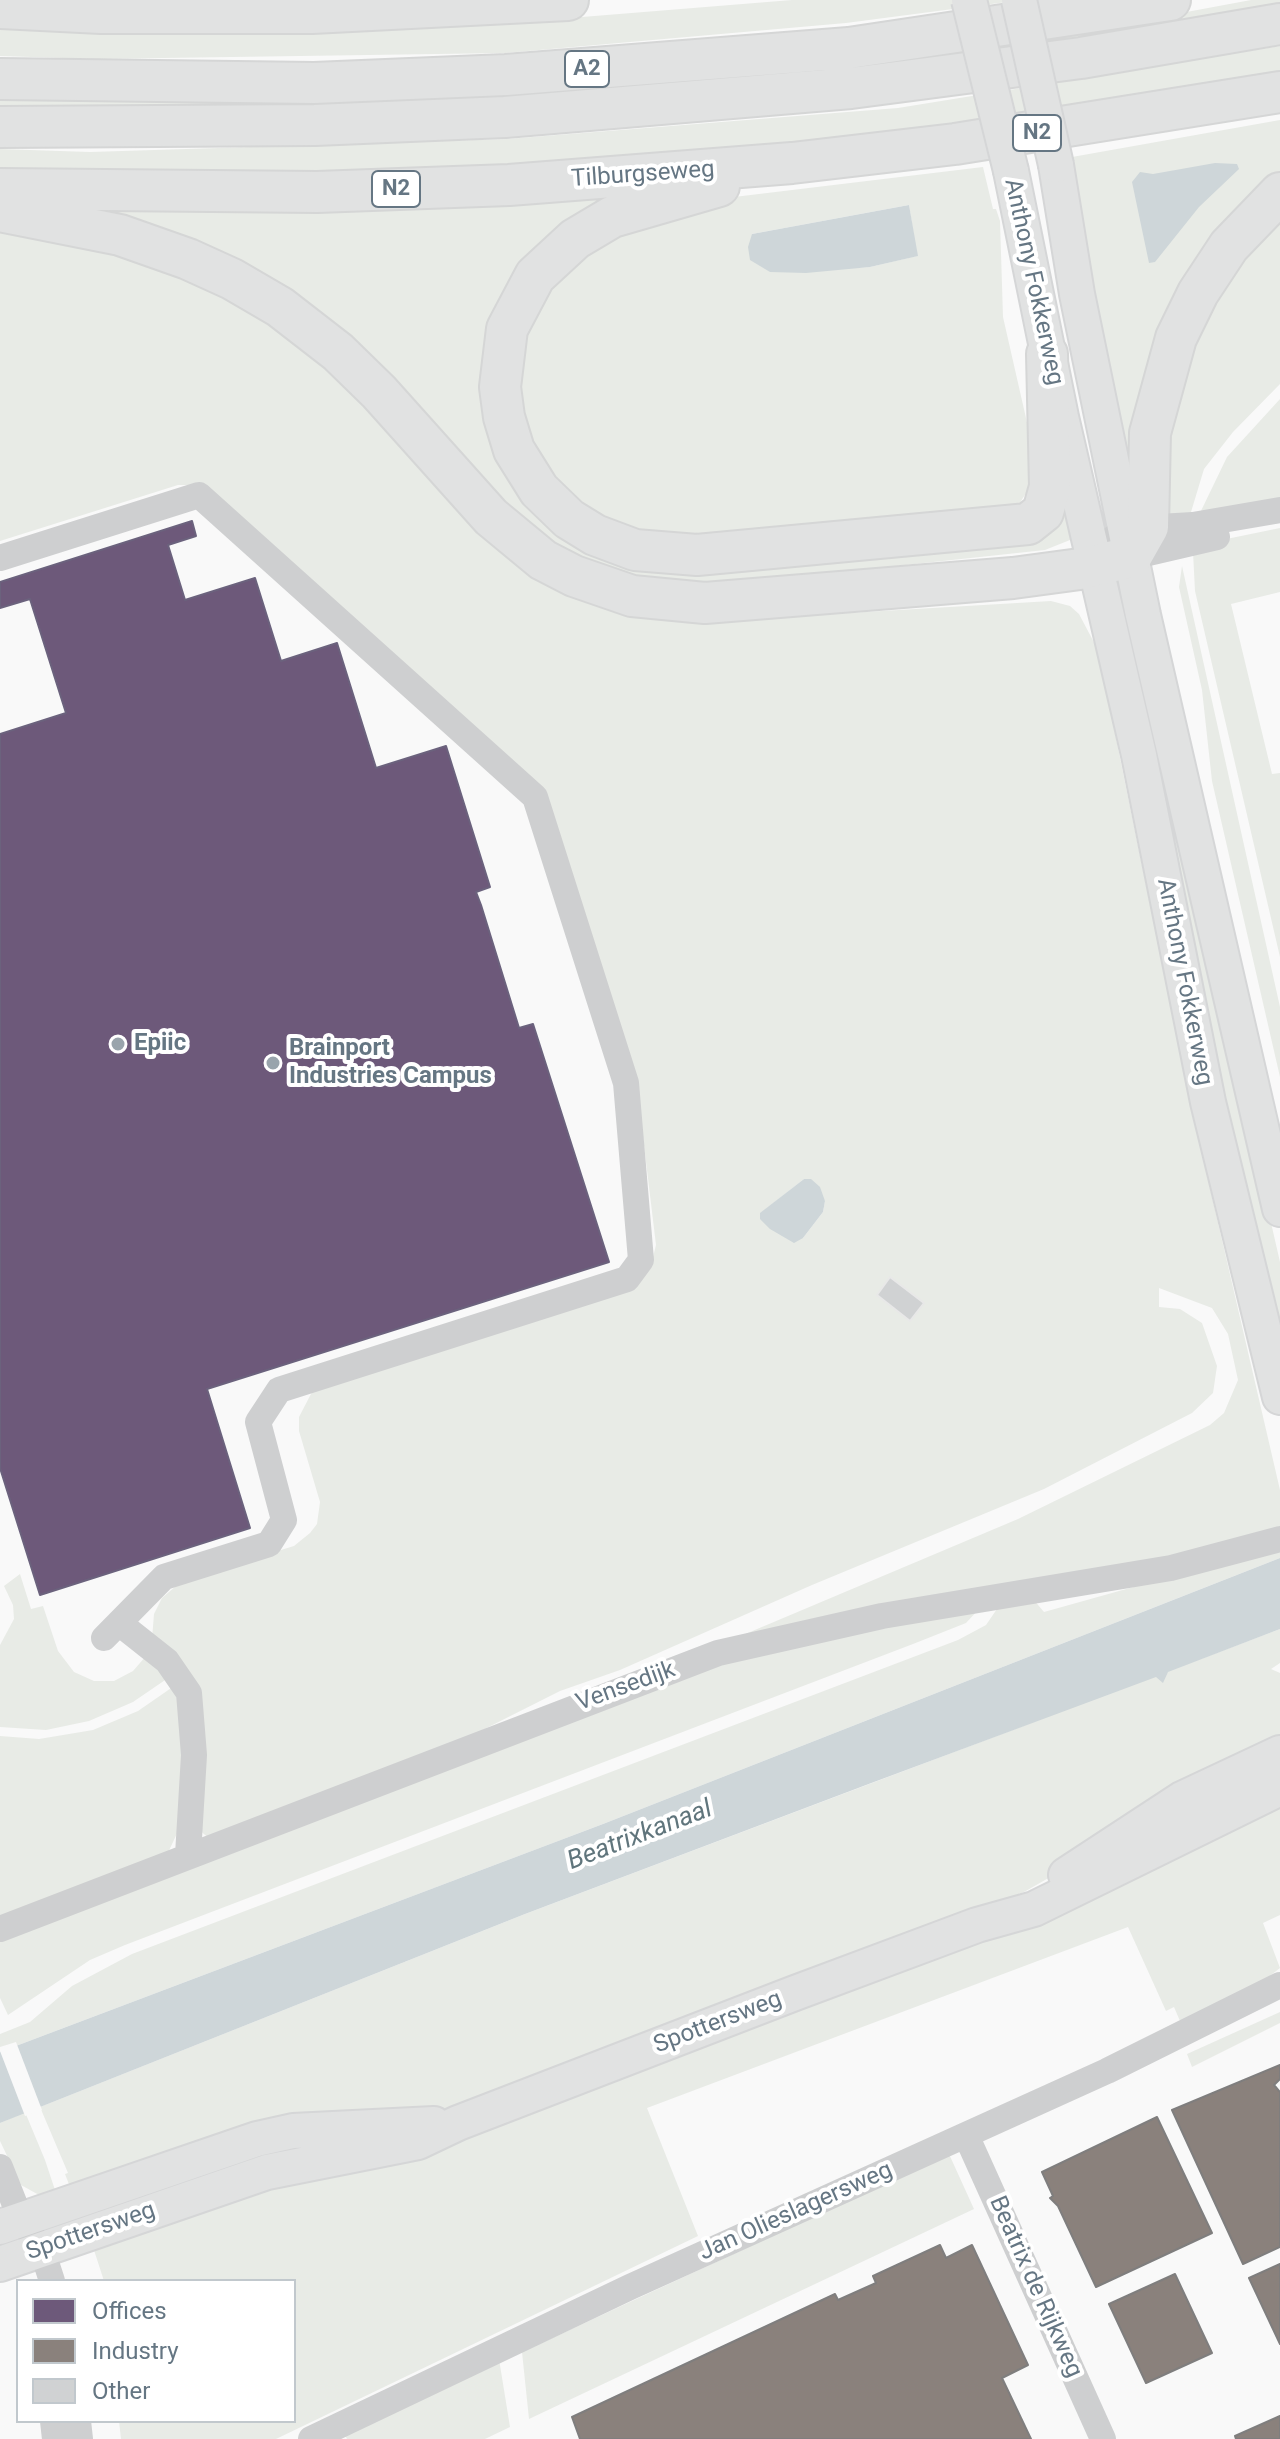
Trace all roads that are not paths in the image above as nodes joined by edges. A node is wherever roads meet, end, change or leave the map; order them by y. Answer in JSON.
{"nodes":[{"id":1,"x":568,"y":0,"type":"edge"},
{"id":2,"x":969,"y":0,"type":"edge"},
{"id":3,"x":1019,"y":0,"type":"edge"},
{"id":4,"x":1170,"y":0,"type":"edge"},
{"id":5,"x":0,"y":8,"type":"edge"},
{"id":6,"x":1280,"y":24,"type":"edge"},
{"id":7,"x":0,"y":79,"type":"edge"},
{"id":8,"x":1280,"y":92,"type":"edge"},
{"id":9,"x":0,"y":127,"type":"edge"},
{"id":10,"x":792,"y":163,"type":"junction"},
{"id":11,"x":0,"y":189,"type":"edge"},
{"id":12,"x":1280,"y":193,"type":"edge"},
{"id":13,"x":0,"y":211,"type":"edge"},
{"id":14,"x":1047,"y":354,"type":"junction"},
{"id":15,"x":1280,"y":510,"type":"edge"},
{"id":16,"x":1280,"y":522,"type":"edge"},
{"id":17,"x":1125,"y":545,"type":"junction"},
{"id":18,"x":0,"y":558,"type":"edge"},
{"id":19,"x":1280,"y":1209,"type":"edge"},
{"id":20,"x":1280,"y":1397,"type":"edge"},
{"id":21,"x":1280,"y":1539,"type":"edge"},
{"id":22,"x":1280,"y":1753,"type":"edge"},
{"id":23,"x":1280,"y":1788,"type":"edge"},
{"id":24,"x":188,"y":1855,"type":"junction"},
{"id":25,"x":977,"y":1925,"type":"junction"},
{"id":26,"x":0,"y":1929,"type":"edge"},
{"id":27,"x":1280,"y":1985,"type":"edge"},
{"id":28,"x":458,"y":2123,"type":"junction"},
{"id":29,"x":966,"y":2135,"type":"junction"},
{"id":30,"x":0,"y":2167,"type":"edge"},
{"id":31,"x":11,"y":2224,"type":"edge"},
{"id":32,"x":26,"y":2267,"type":"edge"},
{"id":33,"x":311,"y":2439,"type":"edge"},
{"id":34,"x":1103,"y":2439,"type":"edge"}],
"edges":[{"from":1,"to":5,"type":"highway"},
{"from":2,"to":14,"type":"main road","name":"Anthony Fokkerweg","bridge":true},
{"from":3,"to":17,"type":"main road","name":"Anthony Fokkerweg","bridge":true},
{"from":4,"to":7,"type":"highway","number":"A2"},
{"from":6,"to":9,"type":"highway","number":"A2"},
{"from":8,"to":10,"type":"highway","name":"Tilburgseweg","number":"N2"},
{"from":10,"to":11,"type":"highway","name":"Tilburgseweg","number":"N2"},
{"from":10,"to":14,"type":"highway","number":"N2"},
{"from":12,"to":17,"type":"highway"},
{"from":13,"to":17,"type":"highway"},
{"from":14,"to":17,"type":"main road","name":"Anthony Fokkerweg"},
{"from":15,"to":17,"type":"street"},
{"from":16,"to":17,"type":"street"},
{"from":17,"to":19,"type":"main road","name":"Anthony Fokkerweg"},
{"from":17,"to":20,"type":"main road","name":"Anthony Fokkerweg"},
{"from":18,"to":24,"type":"street"},
{"from":21,"to":24,"type":"street","name":"Vensedijk"},
{"from":22,"to":25,"type":"main road","name":"Spottersweg"},
{"from":23,"to":25,"type":"main road","name":"Spottersweg"},
{"from":24,"to":26,"type":"street","name":"Vensedijk"},
{"from":25,"to":28,"type":"main road","name":"Spottersweg"},
{"from":27,"to":29,"type":"street","name":"Jan Olieslagersweg"},
{"from":28,"to":31,"type":"main road","name":"Spottersweg"},
{"from":28,"to":32,"type":"main road","name":"Spottersweg"},
{"from":29,"to":33,"type":"street","name":"Jan Olieslagersweg"},
{"from":29,"to":34,"type":"street","name":"Beatrix de Rijkweg"},
{"from":30,"to":31,"type":"street"},
{"from":31,"to":32,"type":"street"}]}
